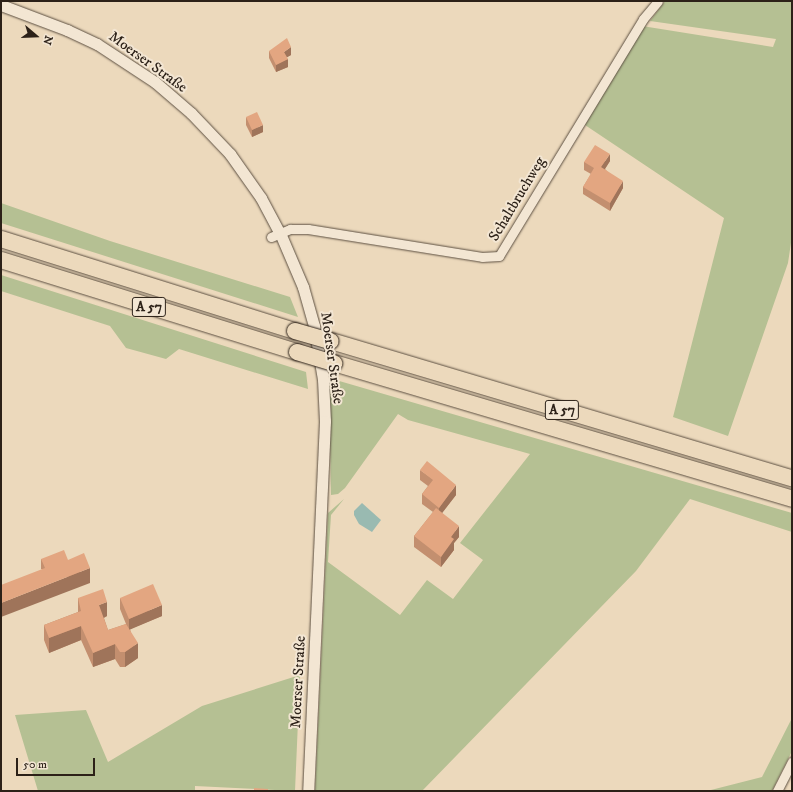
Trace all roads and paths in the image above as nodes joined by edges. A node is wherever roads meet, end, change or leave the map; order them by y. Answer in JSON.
{"nodes":[{"id":1,"x":658,"y":1,"type":"edge"},
{"id":2,"x":1,"y":5,"type":"edge"},
{"id":3,"x":276,"y":235,"type":"junction"},
{"id":4,"x":1,"y":239,"type":"edge"},
{"id":5,"x":1,"y":260,"type":"edge"},
{"id":6,"x":792,"y":478,"type":"edge"},
{"id":7,"x":792,"y":499,"type":"edge"},
{"id":8,"x":792,"y":762,"type":"edge"},
{"id":9,"x":308,"y":791,"type":"edge"},
{"id":10,"x":777,"y":791,"type":"edge"}],
"edges":[{"from":1,"to":3,"type":"street","name":"Schaltbruchweg"},
{"from":2,"to":3,"type":"street","name":"Moerser Straße"},
{"from":3,"to":9,"type":"street","name":"Moerser Straße"},
{"from":4,"to":6,"type":"highway","number":"A 57","bridge":true},
{"from":5,"to":7,"type":"highway","number":"A 57","bridge":true},
{"from":8,"to":10,"type":"street"}]}
